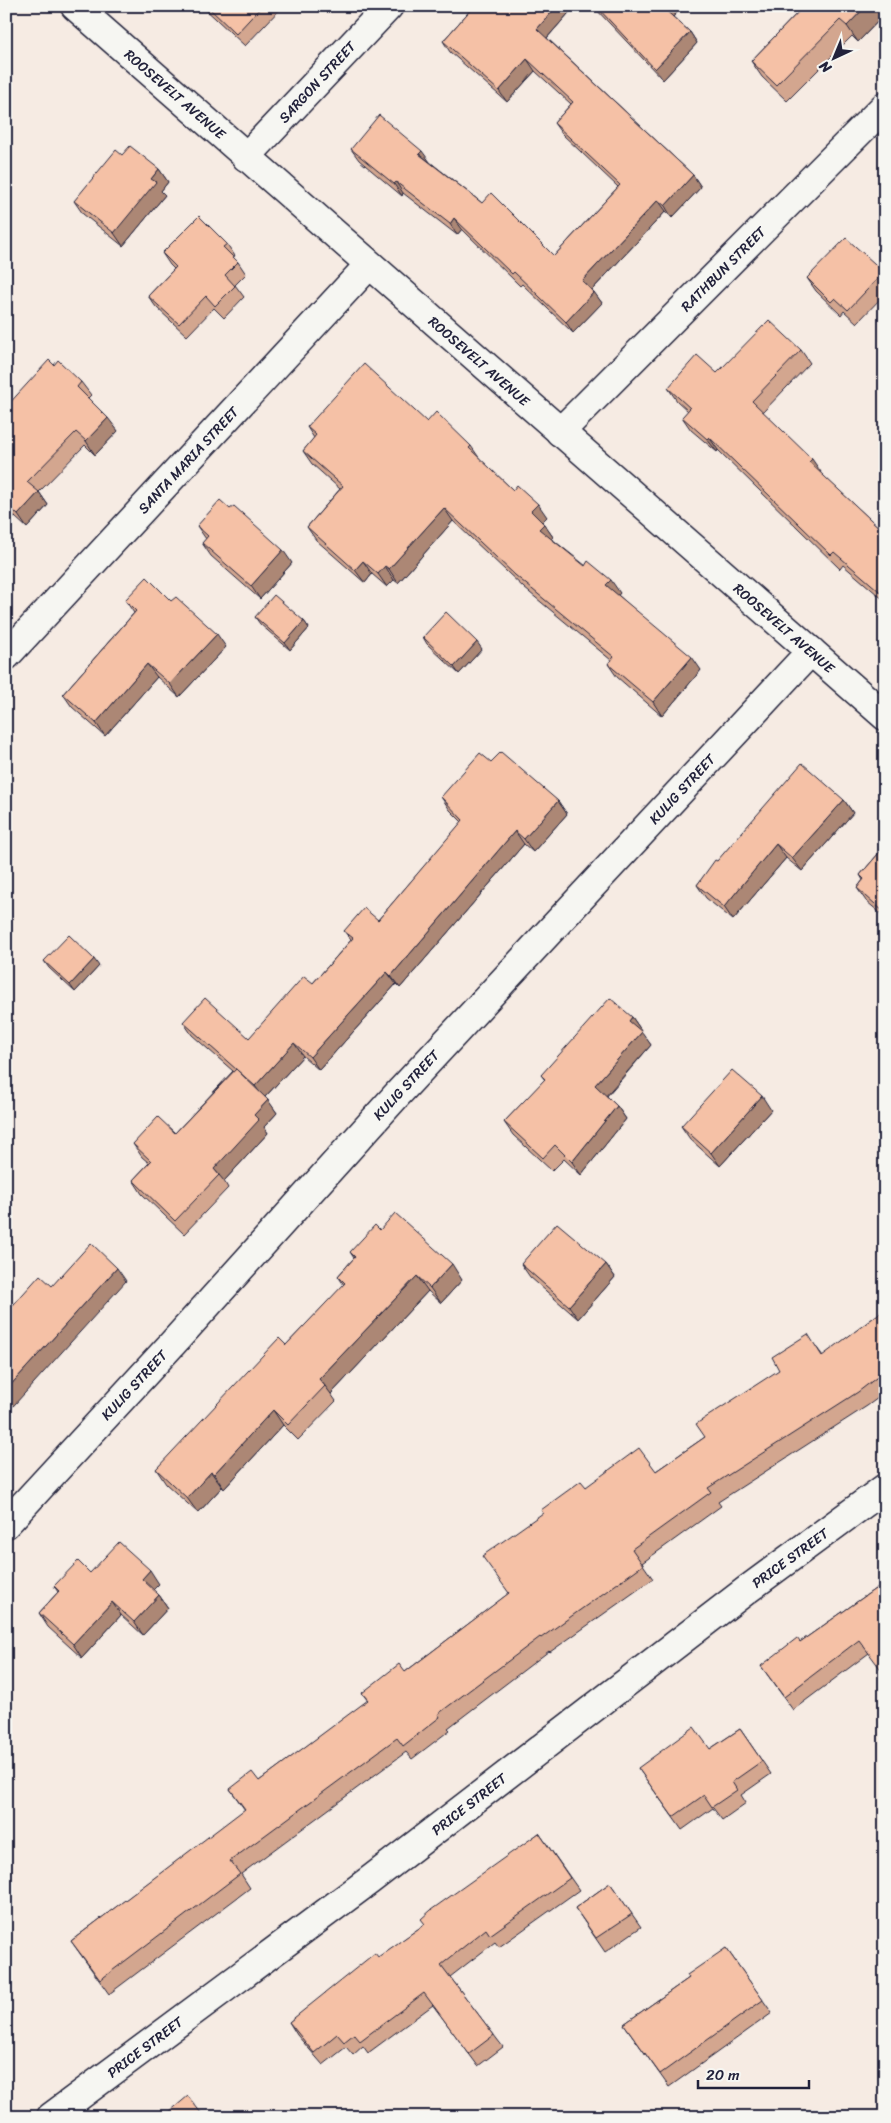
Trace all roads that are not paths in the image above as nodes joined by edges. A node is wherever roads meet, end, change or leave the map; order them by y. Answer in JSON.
{"nodes":[{"id":1,"x":75,"y":6,"type":"edge"},
{"id":2,"x":389,"y":6,"type":"edge"},
{"id":3,"x":885,"y":106,"type":"edge"},
{"id":4,"x":246,"y":157,"type":"junction"},
{"id":5,"x":369,"y":264,"type":"junction"},
{"id":6,"x":560,"y":432,"type":"junction"},
{"id":7,"x":811,"y":651,"type":"junction"},
{"id":8,"x":6,"y":656,"type":"edge"},
{"id":9,"x":885,"y":716,"type":"edge"},
{"id":10,"x":885,"y":1488,"type":"edge"},
{"id":11,"x":6,"y":1524,"type":"edge"},
{"id":12,"x":51,"y":2117,"type":"edge"}],
"edges":[{"from":1,"to":4,"type":"street","name":"ROOSEVELT AVENUE"},
{"from":2,"to":4,"type":"street","name":"SARGON STREET"},
{"from":3,"to":6,"type":"street","name":"RATHBUN STREET"},
{"from":4,"to":5,"type":"street","name":"ROOSEVELT AVENUE"},
{"from":5,"to":6,"type":"street","name":"ROOSEVELT AVENUE"},
{"from":5,"to":8,"type":"street","name":"SANTA MARIA STREET"},
{"from":6,"to":7,"type":"street","name":"ROOSEVELT AVENUE"},
{"from":7,"to":9,"type":"street","name":"ROOSEVELT AVENUE"},
{"from":7,"to":11,"type":"street","name":"KULIG STREET"},
{"from":10,"to":12,"type":"street","name":"PRICE STREET"}]}
